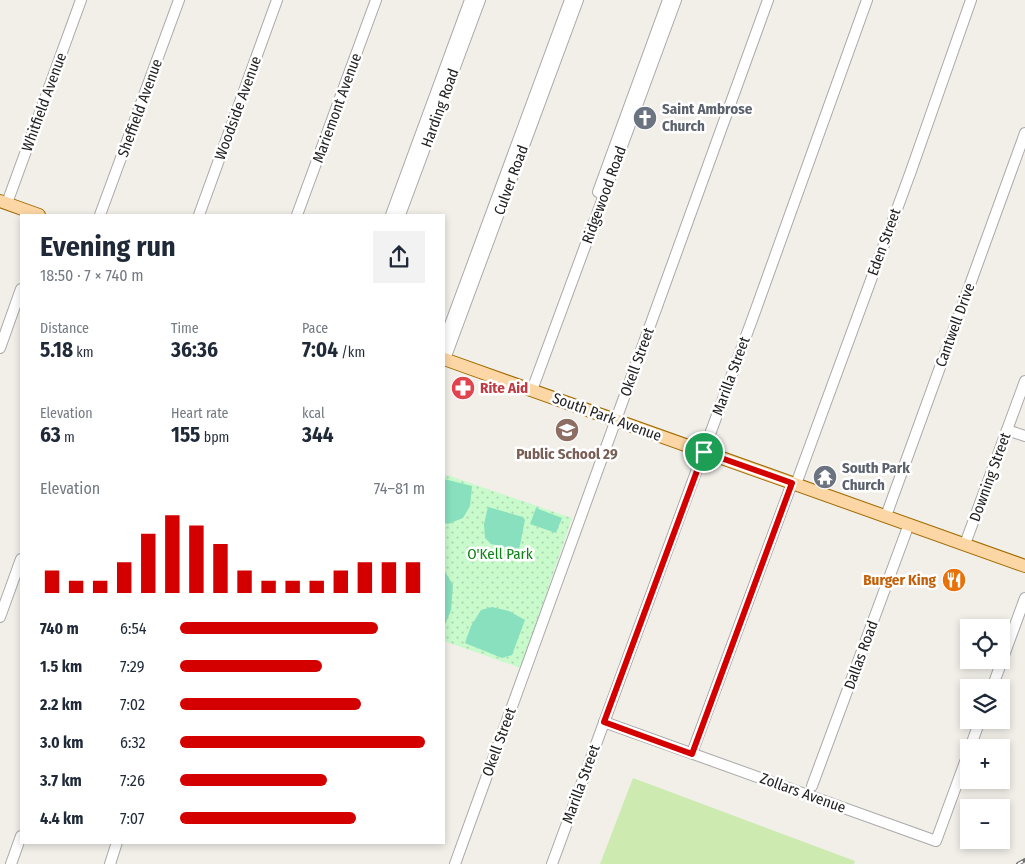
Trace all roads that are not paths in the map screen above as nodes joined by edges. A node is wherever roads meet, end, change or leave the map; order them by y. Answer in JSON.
{"nodes":[{"id":1,"x":80,"y":0,"type":"edge"},
{"id":2,"x":179,"y":0,"type":"edge"},
{"id":3,"x":277,"y":0,"type":"edge"},
{"id":4,"x":376,"y":0,"type":"edge"},
{"id":5,"x":470,"y":0,"type":"edge"},
{"id":6,"x":480,"y":0,"type":"edge"},
{"id":7,"x":570,"y":0,"type":"edge"},
{"id":8,"x":578,"y":0,"type":"edge"},
{"id":9,"x":673,"y":0,"type":"edge"},
{"id":10,"x":768,"y":0,"type":"edge"},
{"id":11,"x":867,"y":0,"type":"edge"},
{"id":12,"x":971,"y":0,"type":"edge"},
{"id":13,"x":468,"y":18,"type":"junction"},
{"id":14,"x":1025,"y":133,"type":"edge"},
{"id":15,"x":414,"y":165,"type":"junction"},
{"id":16,"x":3,"y":202,"type":"edge"},
{"id":17,"x":36,"y":214,"type":"edge"},
{"id":18,"x":100,"y":214,"type":"edge"},
{"id":19,"x":199,"y":214,"type":"edge"},
{"id":20,"x":297,"y":214,"type":"edge"},
{"id":21,"x":391,"y":214,"type":"edge"},
{"id":22,"x":400,"y":214,"type":"edge"},
{"id":23,"x":20,"y":292,"type":"edge"},
{"id":24,"x":445,"y":338,"type":"edge"},
{"id":25,"x":0,"y":348,"type":"edge"},
{"id":26,"x":445,"y":356,"type":"edge"},
{"id":27,"x":445,"y":359,"type":"edge"},
{"id":28,"x":1025,"y":381,"type":"edge"},
{"id":29,"x":529,"y":389,"type":"junction"},
{"id":30,"x":616,"y":421,"type":"junction"},
{"id":31,"x":1007,"y":430,"type":"junction"},
{"id":32,"x":1025,"y":436,"type":"edge"},
{"id":33,"x":704,"y":452,"type":"junction"},
{"id":34,"x":794,"y":484,"type":"junction"},
{"id":35,"x":886,"y":516,"type":"junction"},
{"id":36,"x":909,"y":524,"type":"junction"},
{"id":37,"x":965,"y":544,"type":"junction"},
{"id":38,"x":20,"y":562,"type":"edge"},
{"id":39,"x":1025,"y":566,"type":"edge"},
{"id":40,"x":1025,"y":598,"type":"edge"},
{"id":41,"x":0,"y":617,"type":"edge"},
{"id":42,"x":995,"y":679,"type":"edge"},
{"id":43,"x":604,"y":722,"type":"junction"},
{"id":44,"x":692,"y":754,"type":"junction"},
{"id":45,"x":960,"y":775,"type":"edge"},
{"id":46,"x":812,"y":786,"type":"dead end"},
{"id":47,"x":20,"y":839,"type":"edge"},
{"id":48,"x":117,"y":844,"type":"edge"},
{"id":49,"x":11,"y":864,"type":"edge"},
{"id":50,"x":110,"y":864,"type":"edge"},
{"id":51,"x":455,"y":864,"type":"edge"},
{"id":52,"x":552,"y":864,"type":"edge"}],
"edges":[{"from":1,"to":16,"type":"street","name":"Whitfield Avenue"},
{"from":2,"to":18,"type":"street","name":"Sheffield Avenue"},
{"from":3,"to":19,"type":"street","name":"Woodside Avenue"},
{"from":4,"to":20,"type":"street","name":"Mariemont Avenue"},
{"from":5,"to":13,"type":"street","name":"Harding Road"},
{"from":6,"to":13,"type":"street","name":"Harding Road"},
{"from":7,"to":24,"type":"street","name":"Culver Road"},
{"from":8,"to":26,"type":"street","name":"Culver Road"},
{"from":9,"to":29,"type":"street","name":"Ridgewood Road"},
{"from":10,"to":30,"type":"street","name":"Okell Street"},
{"from":11,"to":33,"type":"street","name":"Marilla Street"},
{"from":12,"to":34,"type":"street","name":"Eden Street"},
{"from":13,"to":15,"type":"street","name":"Harding Road"},
{"from":14,"to":35,"type":"street","name":"Cantwell Drive"},
{"from":15,"to":21,"type":"street","name":"Harding Road"},
{"from":15,"to":22,"type":"street","name":"Harding Road"},
{"from":16,"to":17,"type":"main road"},
{"from":23,"to":25,"type":"street"},
{"from":27,"to":29,"type":"main road","name":"South Park Avenue"},
{"from":28,"to":31,"type":"street","name":"Downing Street"},
{"from":29,"to":30,"type":"main road","name":"South Park Avenue"},
{"from":30,"to":33,"type":"main road","name":"South Park Avenue"},
{"from":30,"to":51,"type":"street","name":"Okell Street"},
{"from":31,"to":32,"type":"street"},
{"from":31,"to":37,"type":"street","name":"Downing Street"},
{"from":33,"to":34,"type":"main road","name":"South Park Avenue"},
{"from":33,"to":43,"type":"street","name":"Marilla Street"},
{"from":34,"to":35,"type":"main road","name":"South Park Avenue"},
{"from":34,"to":44,"type":"street","name":"Eden Street"},
{"from":35,"to":36,"type":"main road","name":"South Park Avenue"},
{"from":36,"to":37,"type":"main road","name":"South Park Avenue"},
{"from":36,"to":46,"type":"street","name":"Dallas Road"},
{"from":37,"to":39,"type":"main road","name":"South Park Avenue"},
{"from":38,"to":41,"type":"street"},
{"from":40,"to":42,"type":"street"},
{"from":43,"to":44,"type":"street","name":"Zollars Avenue"},
{"from":43,"to":52,"type":"street","name":"Marilla Street"},
{"from":44,"to":45,"type":"street","name":"Zollars Avenue"},
{"from":47,"to":49,"type":"street"},
{"from":48,"to":50,"type":"street"}]}
